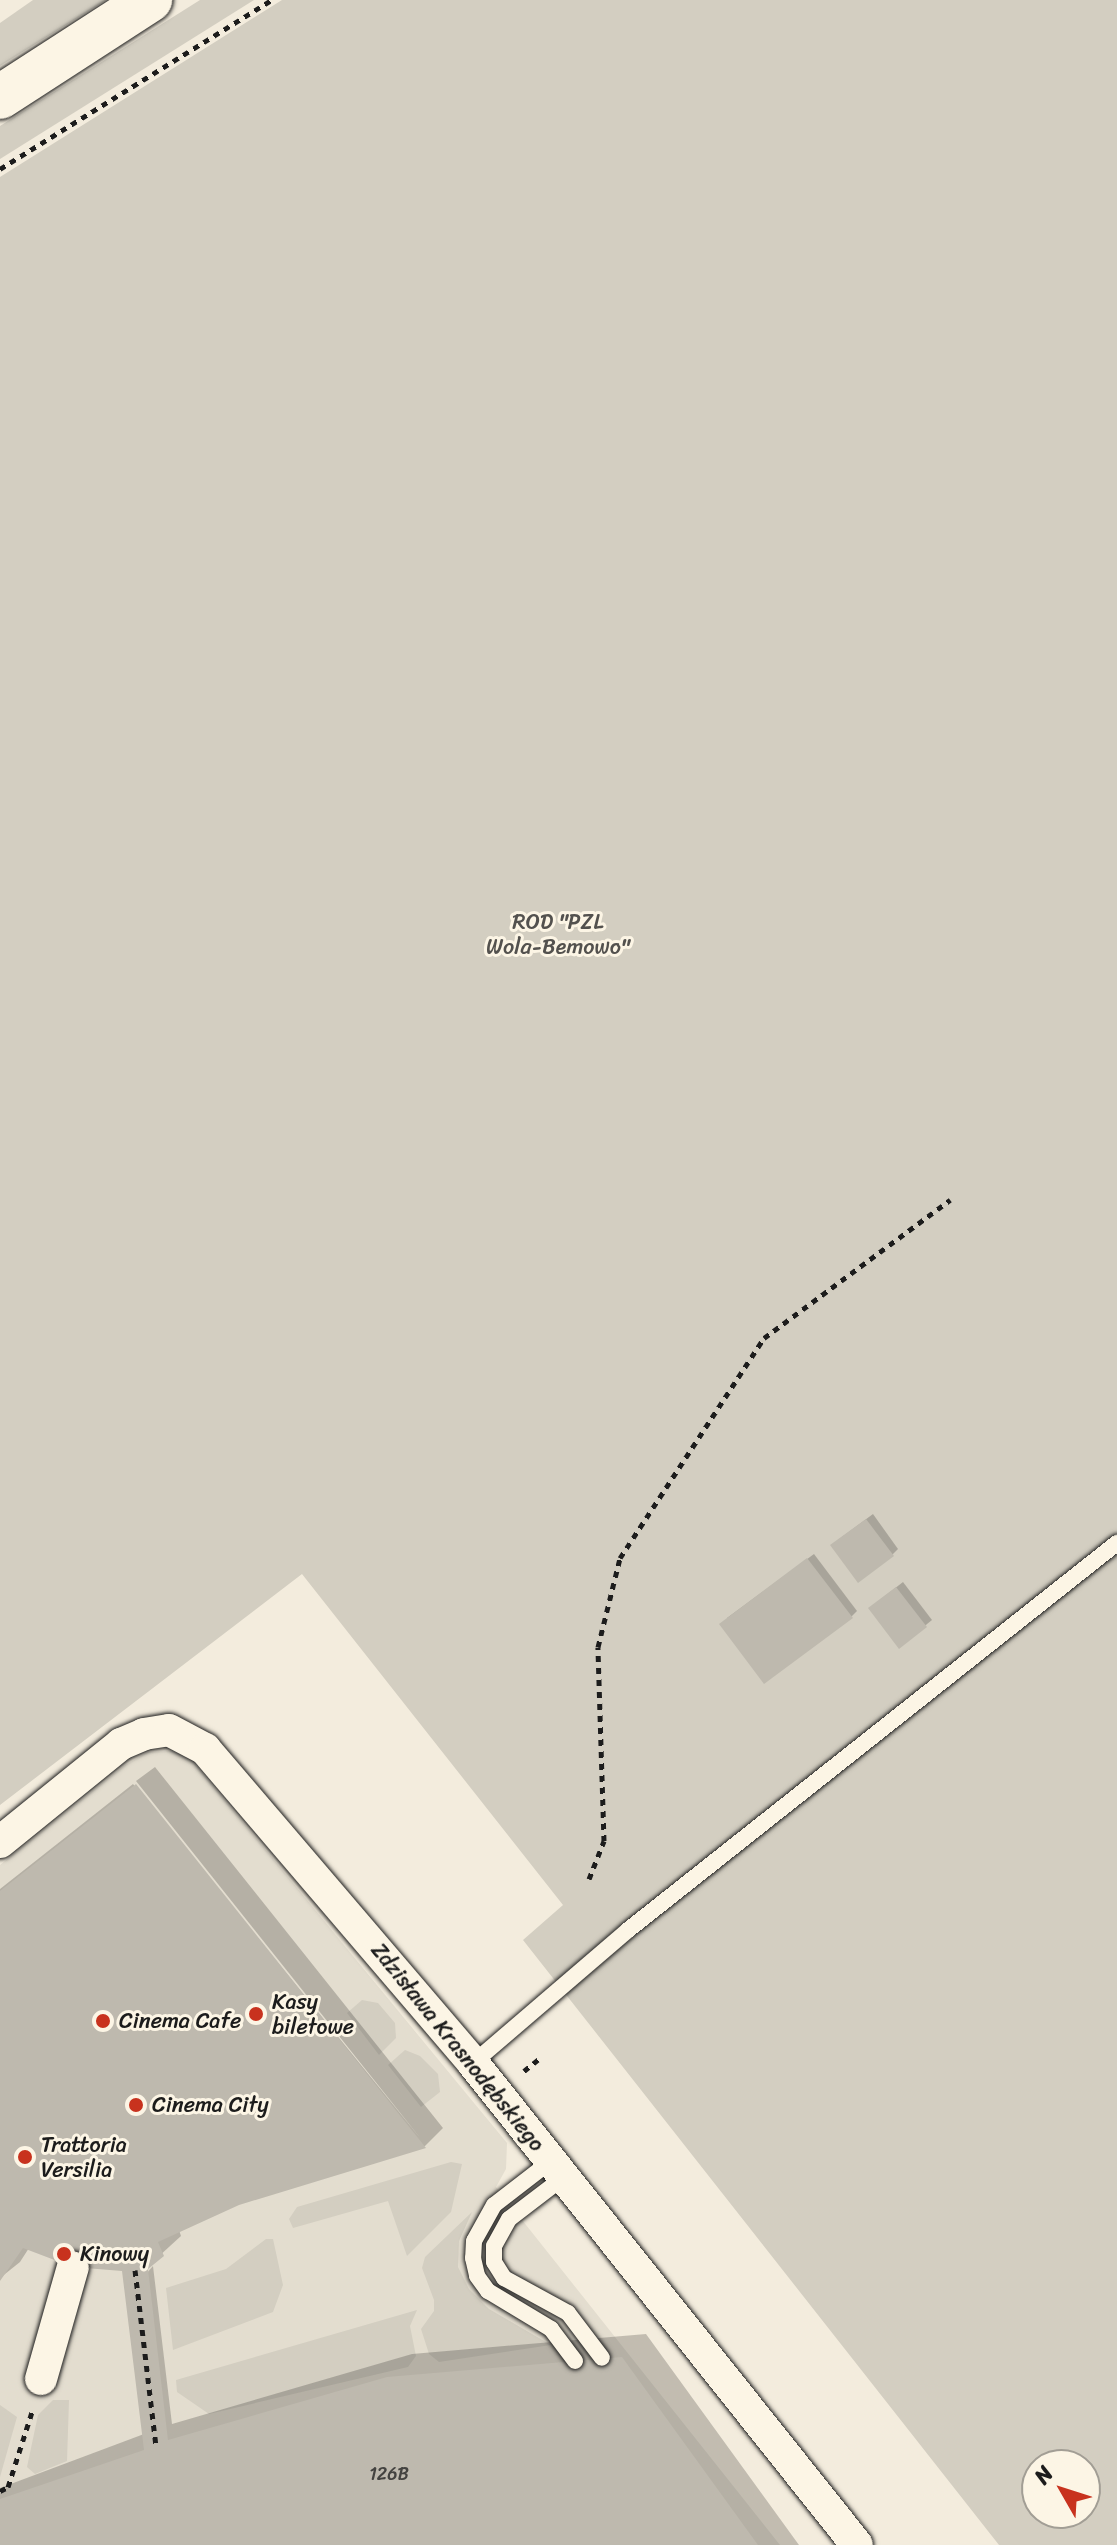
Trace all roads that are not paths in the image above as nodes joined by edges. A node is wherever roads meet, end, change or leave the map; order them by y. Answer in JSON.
{"nodes":[{"id":1,"x":150,"y":0,"type":"edge"},
{"id":2,"x":0,"y":97,"type":"edge"},
{"id":3,"x":1117,"y":1543,"type":"edge"},
{"id":4,"x":0,"y":1842,"type":"edge"},
{"id":5,"x":473,"y":2063,"type":"junction"},
{"id":6,"x":557,"y":2169,"type":"junction"},
{"id":7,"x":73,"y":2267,"type":"dead end"},
{"id":8,"x":602,"y":2358,"type":"dead end"},
{"id":9,"x":575,"y":2361,"type":"dead end"},
{"id":10,"x":41,"y":2379,"type":"road end"},
{"id":11,"x":857,"y":2545,"type":"edge"}],
"edges":[{"from":1,"to":2,"type":"main road"},
{"from":3,"to":5,"type":"lane"},
{"from":4,"to":5,"type":"street","name":"Zdzisława Krasnodębskiego"},
{"from":5,"to":6,"type":"street","name":"Zdzisława Krasnodębskiego"},
{"from":6,"to":8,"type":"lane"},
{"from":6,"to":9,"type":"lane"},
{"from":6,"to":11,"type":"street","name":"Zdzisława Krasnodębskiego"},
{"from":7,"to":10,"type":"street"}]}
